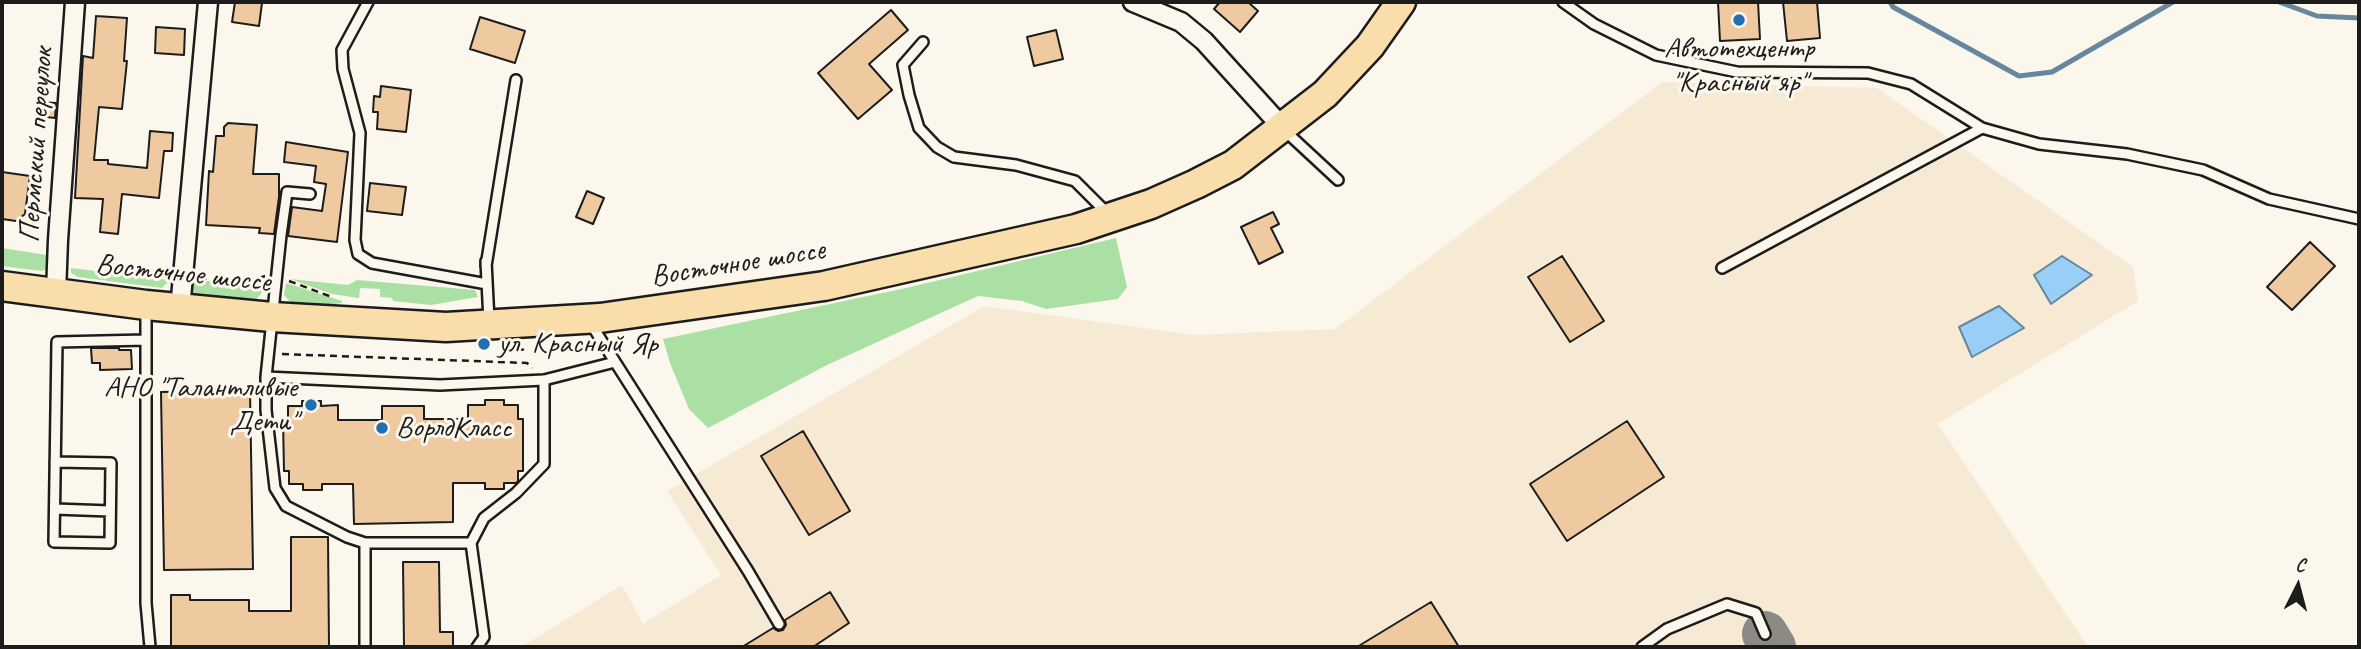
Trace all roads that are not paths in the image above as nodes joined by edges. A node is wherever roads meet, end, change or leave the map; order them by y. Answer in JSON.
{"nodes":[{"id":1,"x":75,"y":2,"type":"edge"},
{"id":2,"x":208,"y":2,"type":"edge"},
{"id":3,"x":368,"y":2,"type":"edge"},
{"id":4,"x":1133,"y":2,"type":"edge"},
{"id":5,"x":1401,"y":2,"type":"edge"},
{"id":6,"x":1563,"y":2,"type":"edge"},
{"id":7,"x":923,"y":42,"type":"dead end"},
{"id":8,"x":516,"y":80,"type":"dead end"},
{"id":9,"x":1282,"y":128,"type":"junction"},
{"id":10,"x":1982,"y":128,"type":"junction"},
{"id":11,"x":1338,"y":180,"type":"dead end"},
{"id":12,"x":310,"y":194,"type":"dead end"},
{"id":13,"x":1112,"y":217,"type":"junction"},
{"id":14,"x":2359,"y":219,"type":"edge"},
{"id":15,"x":1722,"y":268,"type":"dead end"},
{"id":16,"x":487,"y":284,"type":"junction"},
{"id":17,"x":2,"y":286,"type":"edge"},
{"id":18,"x":56,"y":293,"type":"junction"},
{"id":19,"x":146,"y":305,"type":"junction"},
{"id":20,"x":180,"y":309,"type":"junction"},
{"id":21,"x":272,"y":317,"type":"junction"},
{"id":22,"x":588,"y":319,"type":"junction"},
{"id":23,"x":489,"y":326,"type":"junction"},
{"id":24,"x":146,"y":340,"type":"junction"},
{"id":25,"x":615,"y":362,"type":"junction"},
{"id":26,"x":266,"y":377,"type":"junction"},
{"id":27,"x":544,"y":380,"type":"junction"},
{"id":28,"x":55,"y":462,"type":"junction"},
{"id":29,"x":55,"y":509,"type":"junction"},
{"id":30,"x":110,"y":511,"type":"junction"},
{"id":31,"x":365,"y":543,"type":"junction"},
{"id":32,"x":471,"y":543,"type":"junction"},
{"id":33,"x":779,"y":624,"type":"dead end"},
{"id":34,"x":1765,"y":634,"type":"dead end"},
{"id":35,"x":150,"y":647,"type":"edge"},
{"id":36,"x":365,"y":647,"type":"edge"},
{"id":37,"x":478,"y":647,"type":"edge"},
{"id":38,"x":1642,"y":647,"type":"edge"}],
"edges":[{"from":1,"to":18,"type":"street","name":"Пермский переулок"},
{"from":2,"to":20,"type":"street"},
{"from":3,"to":16,"type":"lane"},
{"from":4,"to":9,"type":"street"},
{"from":5,"to":9,"type":"main road","name":"Восточное шоссе"},
{"from":6,"to":10,"type":"lane"},
{"from":7,"to":13,"type":"lane"},
{"from":8,"to":16,"type":"lane"},
{"from":9,"to":11,"type":"lane"},
{"from":9,"to":13,"type":"main road","name":"Восточное шоссе"},
{"from":10,"to":14,"type":"lane"},
{"from":10,"to":15,"type":"lane"},
{"from":12,"to":21,"type":"lane"},
{"from":13,"to":22,"type":"main road","name":"Восточное шоссе"},
{"from":16,"to":23,"type":"lane"},
{"from":17,"to":18,"type":"main road","name":"Восточное шоссе"},
{"from":18,"to":19,"type":"main road","name":"Восточное шоссе"},
{"from":19,"to":20,"type":"main road","name":"Восточное шоссе"},
{"from":19,"to":24,"type":"lane"},
{"from":20,"to":21,"type":"main road","name":"Восточное шоссе"},
{"from":21,"to":23,"type":"main road","name":"Восточное шоссе"},
{"from":21,"to":26,"type":"lane"},
{"from":22,"to":23,"type":"main road","name":"Восточное шоссе"},
{"from":22,"to":25,"type":"lane"},
{"from":24,"to":28,"type":"lane"},
{"from":24,"to":35,"type":"lane"},
{"from":25,"to":27,"type":"lane"},
{"from":25,"to":33,"type":"lane"},
{"from":26,"to":27,"type":"lane"},
{"from":26,"to":31,"type":"lane"},
{"from":27,"to":32,"type":"lane"},
{"from":28,"to":29,"type":"lane"},
{"from":28,"to":30,"type":"lane"},
{"from":29,"to":30,"type":"lane"},
{"from":29,"to":30,"type":"lane"},
{"from":31,"to":32,"type":"lane"},
{"from":31,"to":36,"type":"lane"},
{"from":32,"to":37,"type":"lane"},
{"from":34,"to":38,"type":"lane"}]}
